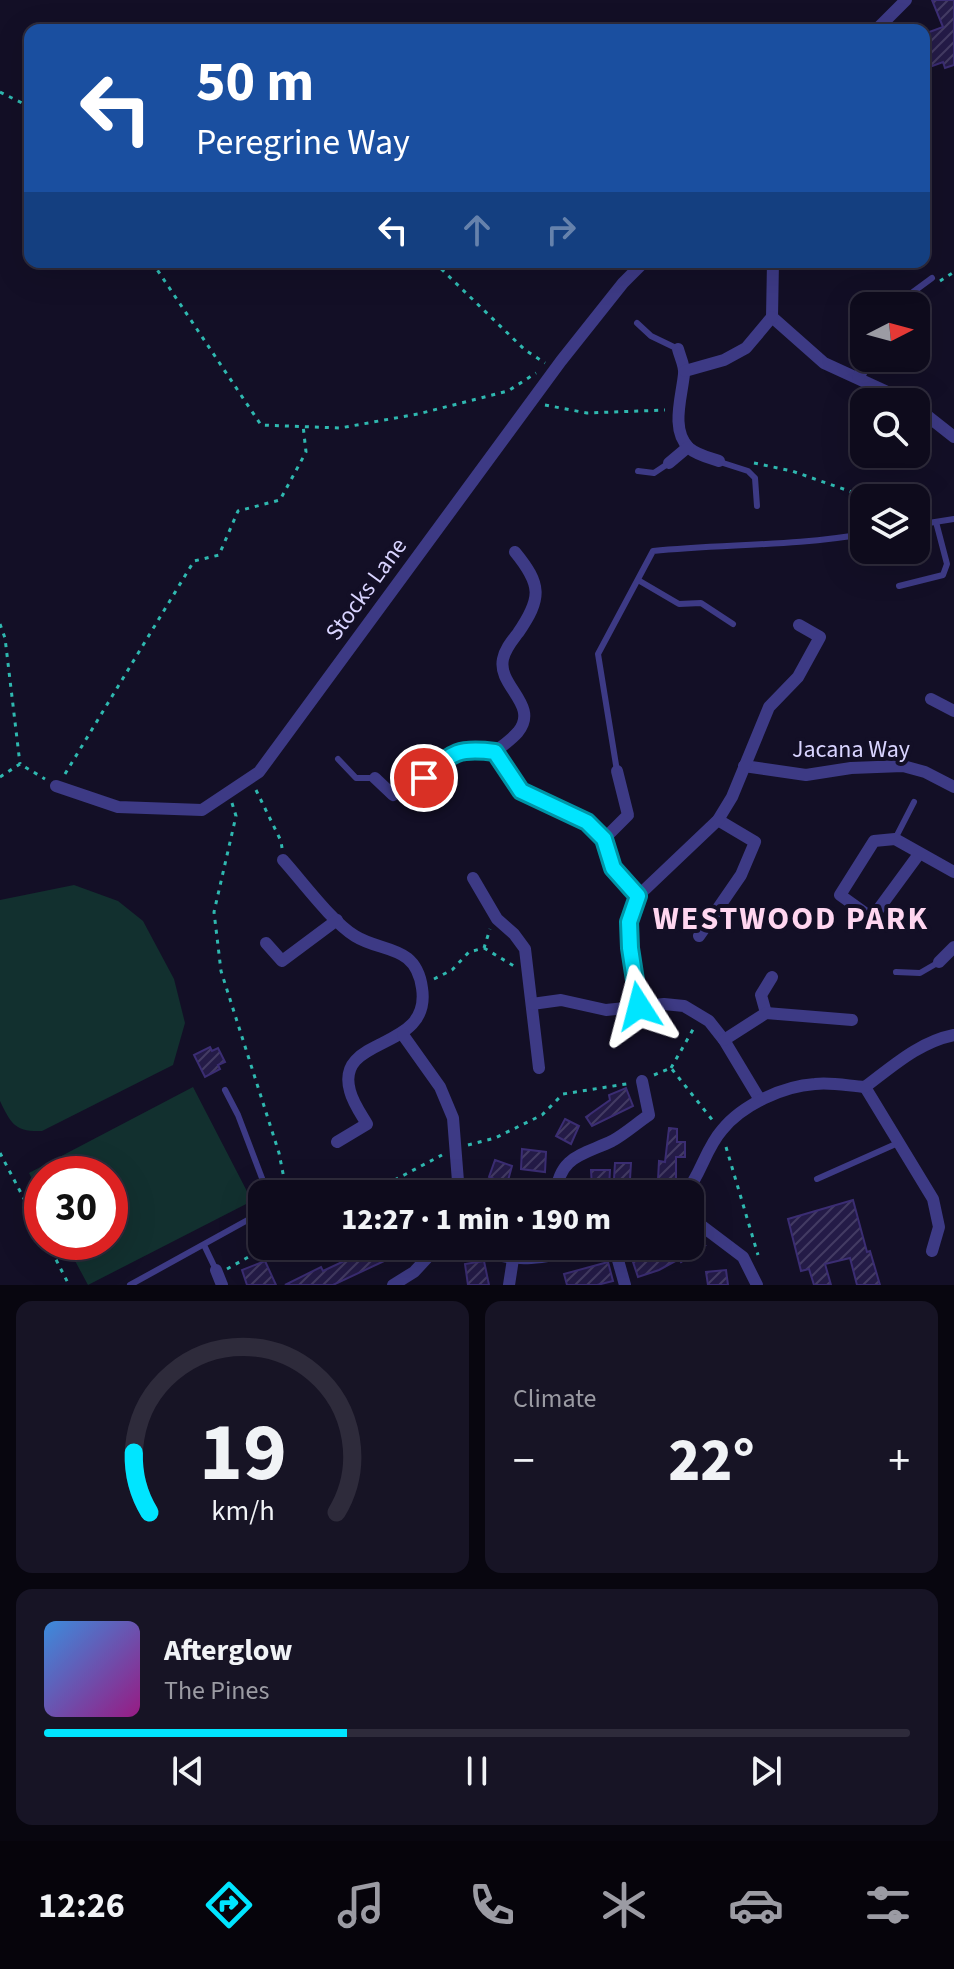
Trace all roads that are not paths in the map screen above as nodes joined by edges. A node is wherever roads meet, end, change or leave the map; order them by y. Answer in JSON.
{"nodes":[{"id":1,"x":906,"y":0,"type":"edge"},
{"id":2,"x":882,"y":24,"type":"edge"},
{"id":3,"x":638,"y":268,"type":"edge"},
{"id":4,"x":773,"y":268,"type":"edge"},
{"id":5,"x":932,"y":278,"type":"dead end"},
{"id":6,"x":913,"y":292,"type":"edge"},
{"id":7,"x":772,"y":317,"type":"junction"},
{"id":8,"x":637,"y":323,"type":"dead end"},
{"id":9,"x":678,"y":349,"type":"joint"},
{"id":10,"x":685,"y":371,"type":"junction"},
{"id":11,"x":861,"y":372,"type":"edge"},
{"id":12,"x":858,"y":378,"type":"junction"},
{"id":13,"x":879,"y":388,"type":"edge"},
{"id":14,"x":930,"y":418,"type":"edge"},
{"id":15,"x":954,"y":437,"type":"edge"},
{"id":16,"x":688,"y":447,"type":"junction"},
{"id":17,"x":719,"y":461,"type":"joint"},
{"id":18,"x":669,"y":463,"type":"joint"},
{"id":19,"x":638,"y":471,"type":"dead end"},
{"id":20,"x":757,"y":506,"type":"dead end"},
{"id":21,"x":954,"y":519,"type":"edge"},
{"id":22,"x":936,"y":522,"type":"junction"},
{"id":23,"x":930,"y":523,"type":"edge"},
{"id":24,"x":850,"y":536,"type":"edge"},
{"id":25,"x":515,"y":552,"type":"dead end"},
{"id":26,"x":638,"y":580,"type":"junction"},
{"id":27,"x":899,"y":586,"type":"dead end"},
{"id":28,"x":733,"y":624,"type":"dead end"},
{"id":29,"x":799,"y":625,"type":"dead end"},
{"id":30,"x":931,"y":699,"type":"dead end"},
{"id":31,"x":954,"y":711,"type":"edge"},
{"id":32,"x":495,"y":752,"type":"junction"},
{"id":33,"x":338,"y":759,"type":"dead end"},
{"id":34,"x":744,"y":766,"type":"junction"},
{"id":35,"x":617,"y":771,"type":"joint"},
{"id":36,"x":375,"y":778,"type":"joint"},
{"id":37,"x":56,"y":786,"type":"road end"},
{"id":38,"x":954,"y":787,"type":"edge"},
{"id":39,"x":393,"y":795,"type":"junction"},
{"id":40,"x":914,"y":802,"type":"dead end"},
{"id":41,"x":385,"y":808,"type":"dead end"},
{"id":42,"x":718,"y":820,"type":"junction"},
{"id":43,"x":604,"y":839,"type":"junction"},
{"id":44,"x":895,"y":839,"type":"junction"},
{"id":45,"x":919,"y":854,"type":"junction"},
{"id":46,"x":283,"y":860,"type":"road end"},
{"id":47,"x":954,"y":872,"type":"edge"},
{"id":48,"x":473,"y":878,"type":"dead end"},
{"id":49,"x":638,"y":896,"type":"junction"},
{"id":50,"x":337,"y":920,"type":"junction"},
{"id":51,"x":699,"y":936,"type":"dead end"},
{"id":52,"x":266,"y":943,"type":"dead end"},
{"id":53,"x":954,"y":947,"type":"edge"},
{"id":54,"x":939,"y":962,"type":"joint"},
{"id":55,"x":896,"y":972,"type":"dead end"},
{"id":56,"x":772,"y":977,"type":"dead end"},
{"id":57,"x":532,"y":1004,"type":"junction"},
{"id":58,"x":639,"y":1006,"type":"junction"},
{"id":59,"x":766,"y":1013,"type":"junction"},
{"id":60,"x":852,"y":1020,"type":"dead end"},
{"id":61,"x":403,"y":1035,"type":"junction"},
{"id":62,"x":954,"y":1035,"type":"edge"},
{"id":63,"x":724,"y":1040,"type":"junction"},
{"id":64,"x":539,"y":1068,"type":"dead end"},
{"id":65,"x":642,"y":1081,"type":"road end"},
{"id":66,"x":865,"y":1087,"type":"junction"},
{"id":67,"x":225,"y":1090,"type":"dead end"},
{"id":68,"x":760,"y":1100,"type":"junction"},
{"id":69,"x":337,"y":1142,"type":"dead end"},
{"id":70,"x":900,"y":1143,"type":"junction"},
{"id":71,"x":817,"y":1179,"type":"dead end"},
{"id":72,"x":263,"y":1180,"type":"edge"},
{"id":73,"x":458,"y":1180,"type":"edge"},
{"id":74,"x":558,"y":1180,"type":"edge"},
{"id":75,"x":696,"y":1180,"type":"edge"},
{"id":76,"x":248,"y":1220,"type":"edge"},
{"id":77,"x":939,"y":1227,"type":"junction"},
{"id":78,"x":704,"y":1228,"type":"edge"},
{"id":79,"x":954,"y":1230,"type":"edge"},
{"id":80,"x":204,"y":1245,"type":"junction"},
{"id":81,"x":932,"y":1251,"type":"dead end"},
{"id":82,"x":425,"y":1260,"type":"edge"},
{"id":83,"x":513,"y":1260,"type":"edge"},
{"id":84,"x":618,"y":1260,"type":"edge"},
{"id":85,"x":218,"y":1277,"type":"edge"},
{"id":86,"x":130,"y":1285,"type":"edge"},
{"id":87,"x":393,"y":1285,"type":"edge"},
{"id":88,"x":509,"y":1285,"type":"edge"},
{"id":89,"x":625,"y":1285,"type":"edge"},
{"id":90,"x":757,"y":1285,"type":"edge"}],
"edges":[{"from":1,"to":2,"type":"street"},
{"from":3,"to":37,"type":"street","name":"Stocks Lane"},
{"from":4,"to":7,"type":"street"},
{"from":5,"to":6,"type":"lane"},
{"from":7,"to":10,"type":"street"},
{"from":7,"to":12,"type":"street"},
{"from":8,"to":9,"type":"lane"},
{"from":9,"to":10,"type":"street"},
{"from":10,"to":16,"type":"street"},
{"from":11,"to":12,"type":"street"},
{"from":12,"to":13,"type":"street"},
{"from":14,"to":15,"type":"street"},
{"from":16,"to":17,"type":"street"},
{"from":16,"to":18,"type":"street"},
{"from":17,"to":20,"type":"lane"},
{"from":18,"to":19,"type":"lane"},
{"from":21,"to":22,"type":"lane"},
{"from":22,"to":23,"type":"lane"},
{"from":22,"to":27,"type":"lane"},
{"from":24,"to":26,"type":"lane"},
{"from":25,"to":32,"type":"street"},
{"from":26,"to":28,"type":"lane"},
{"from":26,"to":35,"type":"lane"},
{"from":29,"to":34,"type":"street"},
{"from":30,"to":31,"type":"street"},
{"from":32,"to":39,"type":"street"},
{"from":32,"to":43,"type":"street"},
{"from":33,"to":36,"type":"lane"},
{"from":34,"to":38,"type":"street","name":"Jacana Way"},
{"from":34,"to":42,"type":"street"},
{"from":35,"to":43,"type":"street"},
{"from":36,"to":39,"type":"street"},
{"from":39,"to":41,"type":"street"},
{"from":40,"to":44,"type":"lane"},
{"from":42,"to":49,"type":"street"},
{"from":42,"to":51,"type":"street"},
{"from":43,"to":49,"type":"street"},
{"from":44,"to":45,"type":"street"},
{"from":44,"to":45,"type":"street"},
{"from":45,"to":47,"type":"street"},
{"from":46,"to":50,"type":"street"},
{"from":48,"to":57,"type":"street"},
{"from":49,"to":58,"type":"street"},
{"from":50,"to":52,"type":"street"},
{"from":50,"to":61,"type":"street"},
{"from":53,"to":54,"type":"street"},
{"from":54,"to":55,"type":"lane"},
{"from":56,"to":59,"type":"street"},
{"from":57,"to":58,"type":"street"},
{"from":57,"to":64,"type":"street"},
{"from":58,"to":63,"type":"street"},
{"from":59,"to":60,"type":"street"},
{"from":59,"to":63,"type":"street"},
{"from":61,"to":69,"type":"street"},
{"from":61,"to":73,"type":"street"},
{"from":62,"to":66,"type":"street"},
{"from":63,"to":68,"type":"street"},
{"from":65,"to":74,"type":"street"},
{"from":66,"to":68,"type":"street"},
{"from":66,"to":70,"type":"street"},
{"from":67,"to":72,"type":"lane"},
{"from":68,"to":75,"type":"street"},
{"from":70,"to":71,"type":"lane"},
{"from":70,"to":77,"type":"street"},
{"from":76,"to":80,"type":"lane"},
{"from":77,"to":79,"type":"street"},
{"from":77,"to":81,"type":"street"},
{"from":78,"to":90,"type":"street"},
{"from":80,"to":85,"type":"lane"},
{"from":80,"to":86,"type":"lane"},
{"from":82,"to":87,"type":"street"},
{"from":83,"to":88,"type":"street"},
{"from":84,"to":89,"type":"street"}]}
